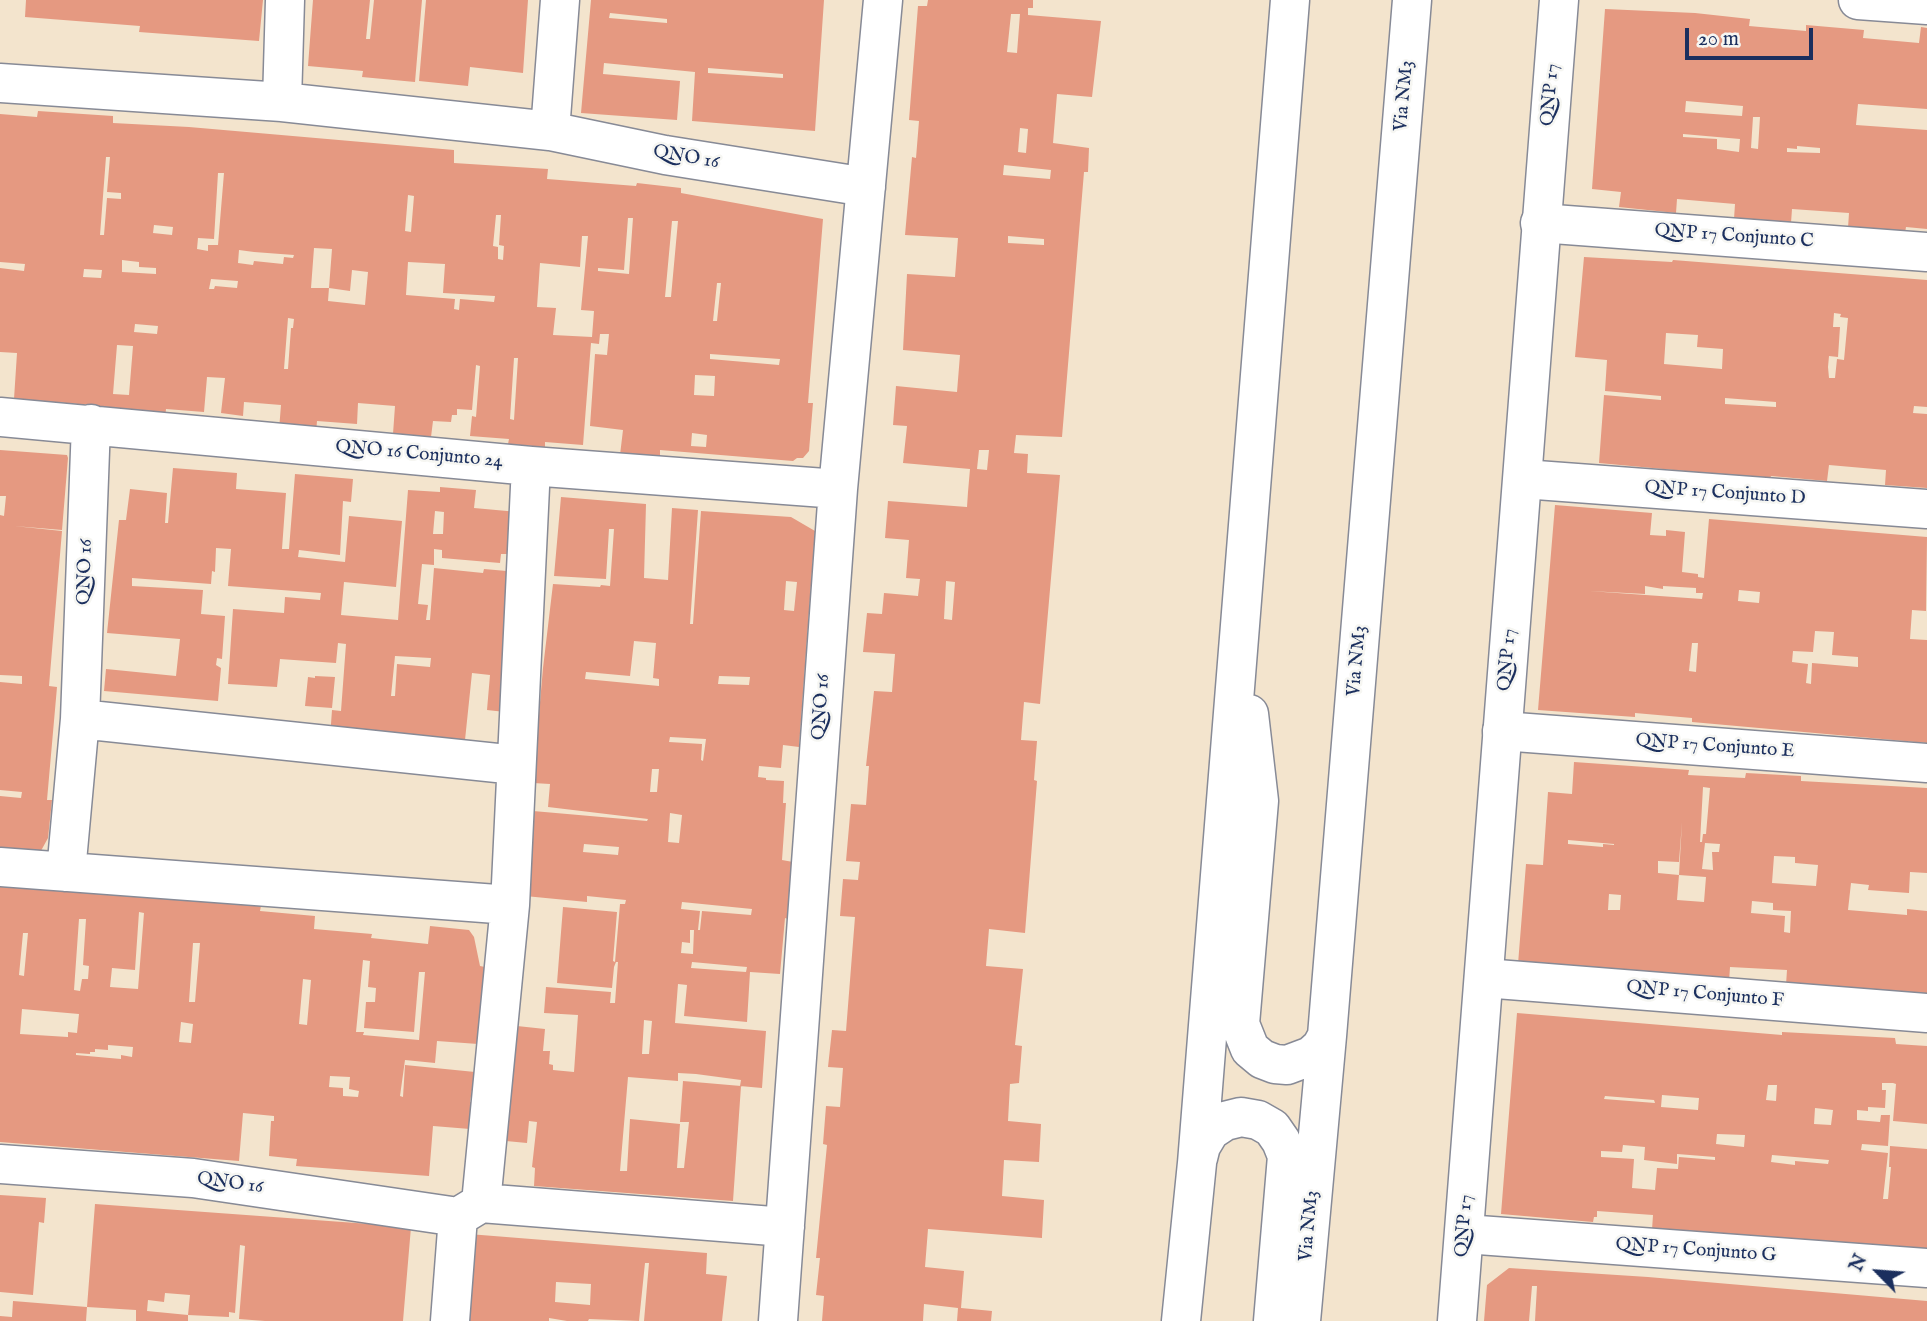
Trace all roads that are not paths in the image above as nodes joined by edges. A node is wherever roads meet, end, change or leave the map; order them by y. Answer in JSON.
{"nodes":[{"id":1,"x":285,"y":0,"type":"edge"},
{"id":2,"x":560,"y":0,"type":"edge"},
{"id":3,"x":883,"y":0,"type":"edge"},
{"id":4,"x":1290,"y":0,"type":"edge"},
{"id":5,"x":1412,"y":0,"type":"edge"},
{"id":6,"x":1559,"y":0,"type":"edge"},
{"id":7,"x":1858,"y":0,"type":"edge"},
{"id":8,"x":1927,"y":5,"type":"edge"},
{"id":9,"x":0,"y":83,"type":"edge"},
{"id":10,"x":282,"y":102,"type":"junction"},
{"id":11,"x":550,"y":131,"type":"junction"},
{"id":12,"x":866,"y":187,"type":"junction"},
{"id":13,"x":1540,"y":223,"type":"junction"},
{"id":14,"x":1927,"y":251,"type":"edge"},
{"id":15,"x":0,"y":417,"type":"edge"},
{"id":16,"x":91,"y":424,"type":"junction"},
{"id":17,"x":531,"y":466,"type":"junction"},
{"id":18,"x":1524,"y":479,"type":"junction"},
{"id":19,"x":838,"y":489,"type":"junction"},
{"id":20,"x":1927,"y":509,"type":"edge"},
{"id":21,"x":1239,"y":622,"type":"junction"},
{"id":22,"x":80,"y":719,"type":"junction"},
{"id":23,"x":1503,"y":731,"type":"junction"},
{"id":24,"x":1927,"y":763,"type":"edge"},
{"id":25,"x":516,"y":765,"type":"junction"},
{"id":26,"x":0,"y":867,"type":"edge"},
{"id":27,"x":66,"y":872,"type":"junction"},
{"id":28,"x":510,"y":905,"type":"junction"},
{"id":29,"x":1484,"y":978,"type":"junction"},
{"id":30,"x":1927,"y":1013,"type":"edge"},
{"id":31,"x":1327,"y":1036,"type":"junction"},
{"id":32,"x":1198,"y":1163,"type":"junction"},
{"id":33,"x":0,"y":1164,"type":"edge"},
{"id":34,"x":469,"y":1210,"type":"junction"},
{"id":35,"x":785,"y":1227,"type":"junction"},
{"id":36,"x":1465,"y":1234,"type":"junction"},
{"id":37,"x":1927,"y":1268,"type":"edge"},
{"id":38,"x":450,"y":1321,"type":"edge"},
{"id":39,"x":778,"y":1321,"type":"edge"},
{"id":40,"x":1181,"y":1321,"type":"edge"},
{"id":41,"x":1273,"y":1321,"type":"edge"},
{"id":42,"x":1301,"y":1321,"type":"edge"},
{"id":43,"x":1457,"y":1321,"type":"edge"}],
"edges":[{"from":1,"to":10,"type":"street"},
{"from":2,"to":11,"type":"street"},
{"from":3,"to":12,"type":"street","name":"QNO 16"},
{"from":4,"to":21,"type":"street"},
{"from":5,"to":31,"type":"street","name":"Via NM3"},
{"from":6,"to":13,"type":"street","name":"QNP 17"},
{"from":7,"to":8,"type":"street"},
{"from":9,"to":10,"type":"street","name":"QNO 16"},
{"from":10,"to":11,"type":"street","name":"QNO 16"},
{"from":11,"to":12,"type":"street","name":"QNO 16"},
{"from":12,"to":19,"type":"street","name":"QNO 16"},
{"from":13,"to":14,"type":"street","name":"QNP 17 Conjunto C"},
{"from":13,"to":18,"type":"street","name":"QNP 17"},
{"from":15,"to":16,"type":"street","name":"QNO 16 Conjunto 24"},
{"from":16,"to":17,"type":"street","name":"QNO 16 Conjunto 24"},
{"from":16,"to":22,"type":"street","name":"QNO 16"},
{"from":17,"to":19,"type":"street","name":"QNO 16 Conjunto 24"},
{"from":17,"to":25,"type":"street"},
{"from":18,"to":20,"type":"street","name":"QNP 17 Conjunto D"},
{"from":18,"to":23,"type":"street","name":"QNP 17"},
{"from":19,"to":35,"type":"street","name":"QNO 16"},
{"from":21,"to":31,"type":"street"},
{"from":21,"to":32,"type":"street"},
{"from":22,"to":25,"type":"street"},
{"from":22,"to":27,"type":"street","name":"QNO 16"},
{"from":23,"to":24,"type":"street","name":"QNP 17 Conjunto E"},
{"from":23,"to":29,"type":"street","name":"QNP 17"},
{"from":25,"to":28,"type":"street"},
{"from":26,"to":27,"type":"street"},
{"from":27,"to":28,"type":"street"},
{"from":28,"to":34,"type":"street"},
{"from":29,"to":30,"type":"street","name":"QNP 17 Conjunto F"},
{"from":29,"to":36,"type":"street","name":"QNP 17"},
{"from":31,"to":42,"type":"street","name":"Via NM3"},
{"from":32,"to":40,"type":"street"},
{"from":32,"to":41,"type":"street"},
{"from":33,"to":34,"type":"street","name":"QNO 16"},
{"from":34,"to":35,"type":"street","name":"QNO 16"},
{"from":34,"to":38,"type":"street"},
{"from":35,"to":39,"type":"street","name":"QNO 16"},
{"from":36,"to":37,"type":"street","name":"QNP 17 Conjunto G"},
{"from":36,"to":43,"type":"street","name":"QNP 17"}]}
